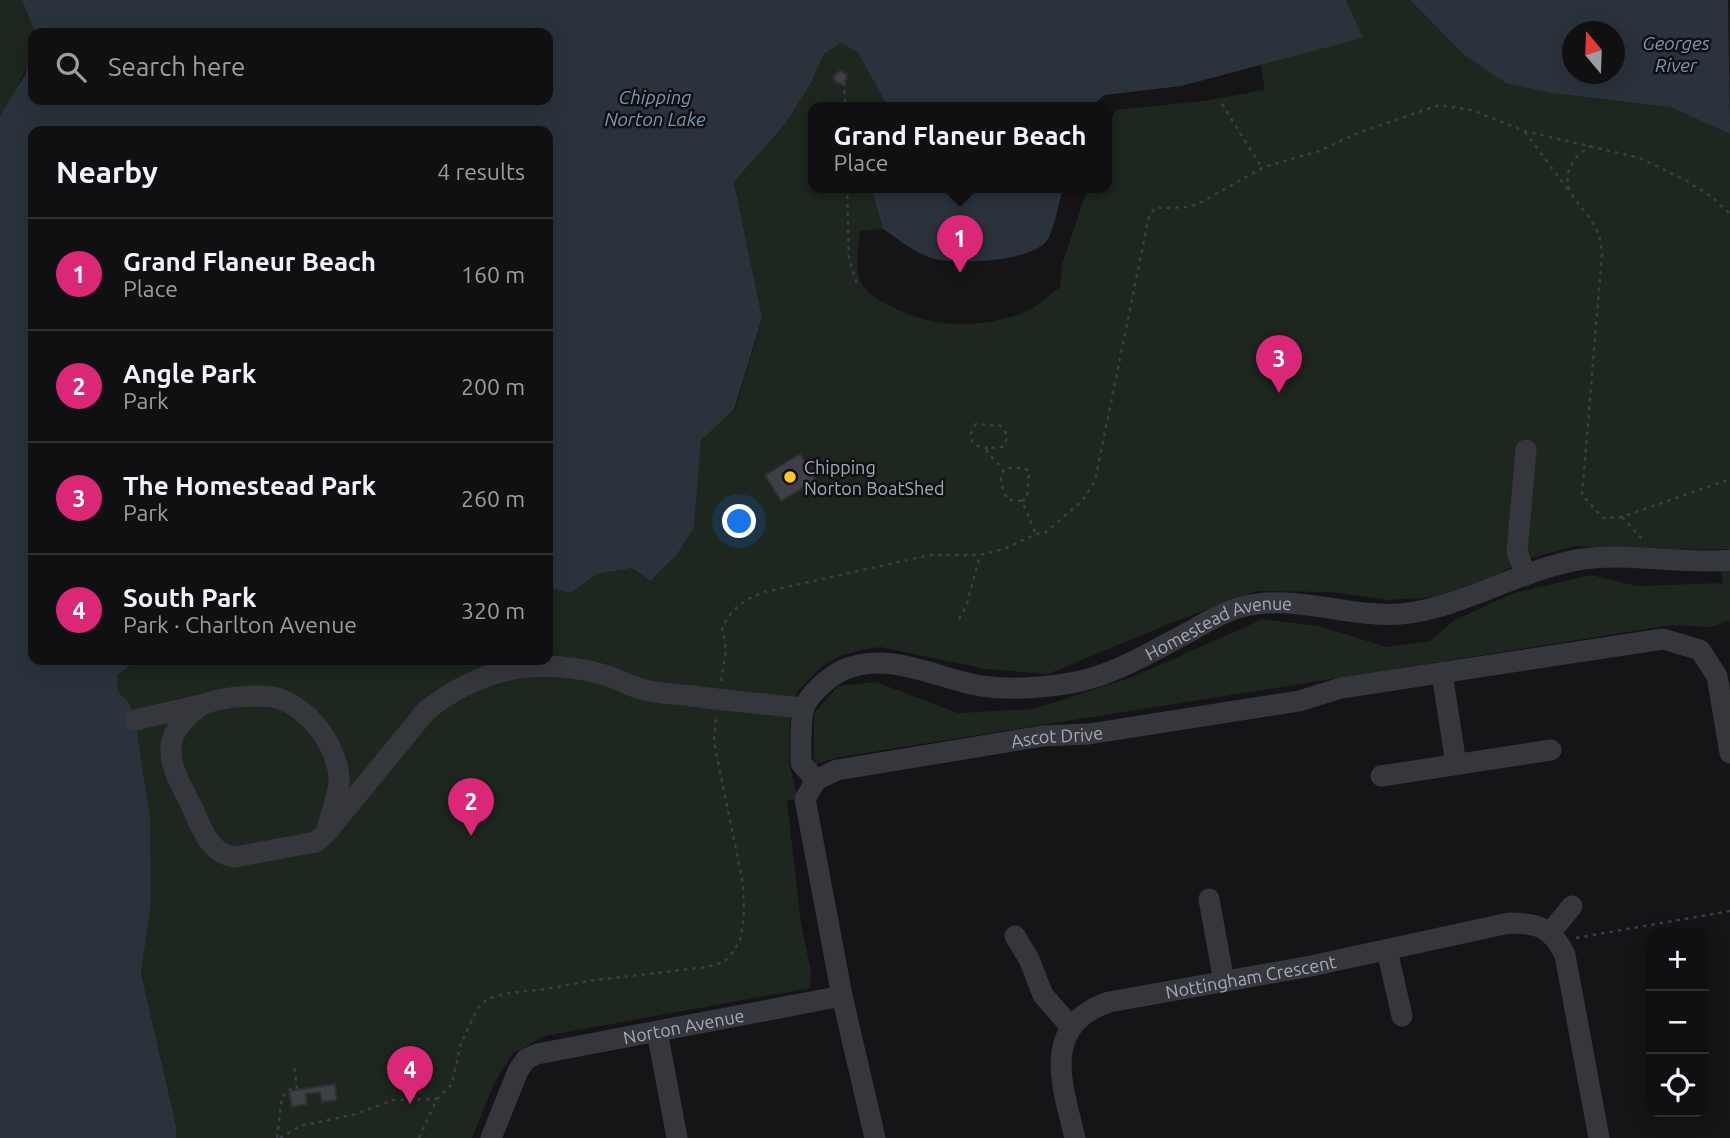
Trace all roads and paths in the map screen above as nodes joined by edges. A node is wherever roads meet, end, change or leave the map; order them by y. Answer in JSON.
{"nodes":[{"id":1,"x":844,"y":82,"type":"dead end"},
{"id":2,"x":845,"y":102,"type":"edge"},
{"id":3,"x":1222,"y":104,"type":"dead end"},
{"id":4,"x":1524,"y":131,"type":"junction"},
{"id":5,"x":1592,"y":146,"type":"junction"},
{"id":6,"x":1262,"y":168,"type":"junction"},
{"id":7,"x":847,"y":193,"type":"edge"},
{"id":8,"x":1571,"y":194,"type":"junction"},
{"id":9,"x":1730,"y":214,"type":"edge"},
{"id":10,"x":857,"y":284,"type":"dead end"},
{"id":11,"x":988,"y":448,"type":"junction"},
{"id":12,"x":1526,"y":450,"type":"dead end"},
{"id":13,"x":1003,"y":469,"type":"junction"},
{"id":14,"x":1730,"y":479,"type":"edge"},
{"id":15,"x":1022,"y":501,"type":"junction"},
{"id":16,"x":1622,"y":517,"type":"junction"},
{"id":17,"x":1036,"y":534,"type":"junction"},
{"id":18,"x":1650,"y":548,"type":"dead end"},
{"id":19,"x":980,"y":555,"type":"junction"},
{"id":20,"x":1730,"y":560,"type":"edge"},
{"id":21,"x":1526,"y":575,"type":"junction"},
{"id":22,"x":959,"y":618,"type":"dead end"},
{"id":23,"x":1443,"y":673,"type":"junction"},
{"id":24,"x":718,"y":699,"type":"junction"},
{"id":25,"x":203,"y":704,"type":"junction"},
{"id":26,"x":803,"y":708,"type":"junction"},
{"id":27,"x":135,"y":720,"type":"dead end"},
{"id":28,"x":1551,"y":750,"type":"dead end"},
{"id":29,"x":1730,"y":752,"type":"edge"},
{"id":30,"x":1455,"y":764,"type":"junction"},
{"id":31,"x":1381,"y":776,"type":"dead end"},
{"id":32,"x":340,"y":778,"type":"junction"},
{"id":33,"x":816,"y":780,"type":"junction"},
{"id":34,"x":363,"y":787,"type":"junction"},
{"id":35,"x":326,"y":833,"type":"junction"},
{"id":36,"x":1209,"y":899,"type":"dead end"},
{"id":37,"x":1572,"y":906,"type":"dead end"},
{"id":38,"x":1730,"y":911,"type":"edge"},
{"id":39,"x":1015,"y":936,"type":"dead end"},
{"id":40,"x":1554,"y":937,"type":"junction"},
{"id":41,"x":1387,"y":950,"type":"junction"},
{"id":42,"x":1224,"y":982,"type":"junction"},
{"id":43,"x":842,"y":996,"type":"junction"},
{"id":44,"x":1402,"y":1016,"type":"dead end"},
{"id":45,"x":1071,"y":1027,"type":"junction"},
{"id":46,"x":657,"y":1031,"type":"junction"},
{"id":47,"x":294,"y":1065,"type":"dead end"},
{"id":48,"x":437,"y":1099,"type":"junction"},
{"id":49,"x":278,"y":1138,"type":"edge"},
{"id":50,"x":419,"y":1138,"type":"edge"},
{"id":51,"x":491,"y":1138,"type":"edge"},
{"id":52,"x":677,"y":1138,"type":"edge"},
{"id":53,"x":875,"y":1138,"type":"edge"},
{"id":54,"x":1075,"y":1138,"type":"edge"},
{"id":55,"x":1599,"y":1138,"type":"edge"}],
"edges":[{"from":1,"to":2,"type":"path"},
{"from":3,"to":6,"type":"path"},
{"from":4,"to":5,"type":"path"},
{"from":4,"to":6,"type":"path"},
{"from":4,"to":8,"type":"path"},
{"from":5,"to":8,"type":"path"},
{"from":5,"to":9,"type":"path"},
{"from":6,"to":17,"type":"path"},
{"from":7,"to":10,"type":"path"},
{"from":8,"to":16,"type":"path"},
{"from":11,"to":11,"type":"path"},
{"from":11,"to":13,"type":"path"},
{"from":12,"to":21,"type":"street"},
{"from":13,"to":15,"type":"path"},
{"from":13,"to":15,"type":"path"},
{"from":14,"to":16,"type":"path"},
{"from":15,"to":17,"type":"path"},
{"from":16,"to":18,"type":"path"},
{"from":17,"to":19,"type":"path"},
{"from":19,"to":22,"type":"path"},
{"from":19,"to":24,"type":"path"},
{"from":20,"to":21,"type":"street","name":"Homestead Avenue"},
{"from":21,"to":26,"type":"street","name":"Homestead Avenue"},
{"from":23,"to":29,"type":"street","name":"Ascot Drive"},
{"from":23,"to":30,"type":"street"},
{"from":23,"to":33,"type":"street","name":"Ascot Drive"},
{"from":24,"to":26,"type":"street"},
{"from":24,"to":34,"type":"street"},
{"from":24,"to":48,"type":"path"},
{"from":25,"to":27,"type":"street"},
{"from":25,"to":32,"type":"street"},
{"from":25,"to":35,"type":"street"},
{"from":26,"to":33,"type":"street"},
{"from":28,"to":30,"type":"street"},
{"from":30,"to":31,"type":"street"},
{"from":32,"to":34,"type":"street"},
{"from":32,"to":35,"type":"street"},
{"from":33,"to":43,"type":"street"},
{"from":34,"to":35,"type":"street"},
{"from":36,"to":42,"type":"street"},
{"from":37,"to":40,"type":"street"},
{"from":38,"to":40,"type":"path"},
{"from":39,"to":45,"type":"street"},
{"from":40,"to":41,"type":"street","name":"Nottingham Crescent"},
{"from":40,"to":55,"type":"street"},
{"from":41,"to":42,"type":"street","name":"Nottingham Crescent"},
{"from":41,"to":44,"type":"street"},
{"from":42,"to":45,"type":"street","name":"Nottingham Crescent"},
{"from":43,"to":46,"type":"street","name":"Norton Avenue"},
{"from":43,"to":53,"type":"street"},
{"from":45,"to":54,"type":"street"},
{"from":46,"to":51,"type":"street","name":"Norton Avenue"},
{"from":46,"to":52,"type":"street"},
{"from":47,"to":49,"type":"path"},
{"from":48,"to":49,"type":"path"},
{"from":48,"to":50,"type":"path"}]}
